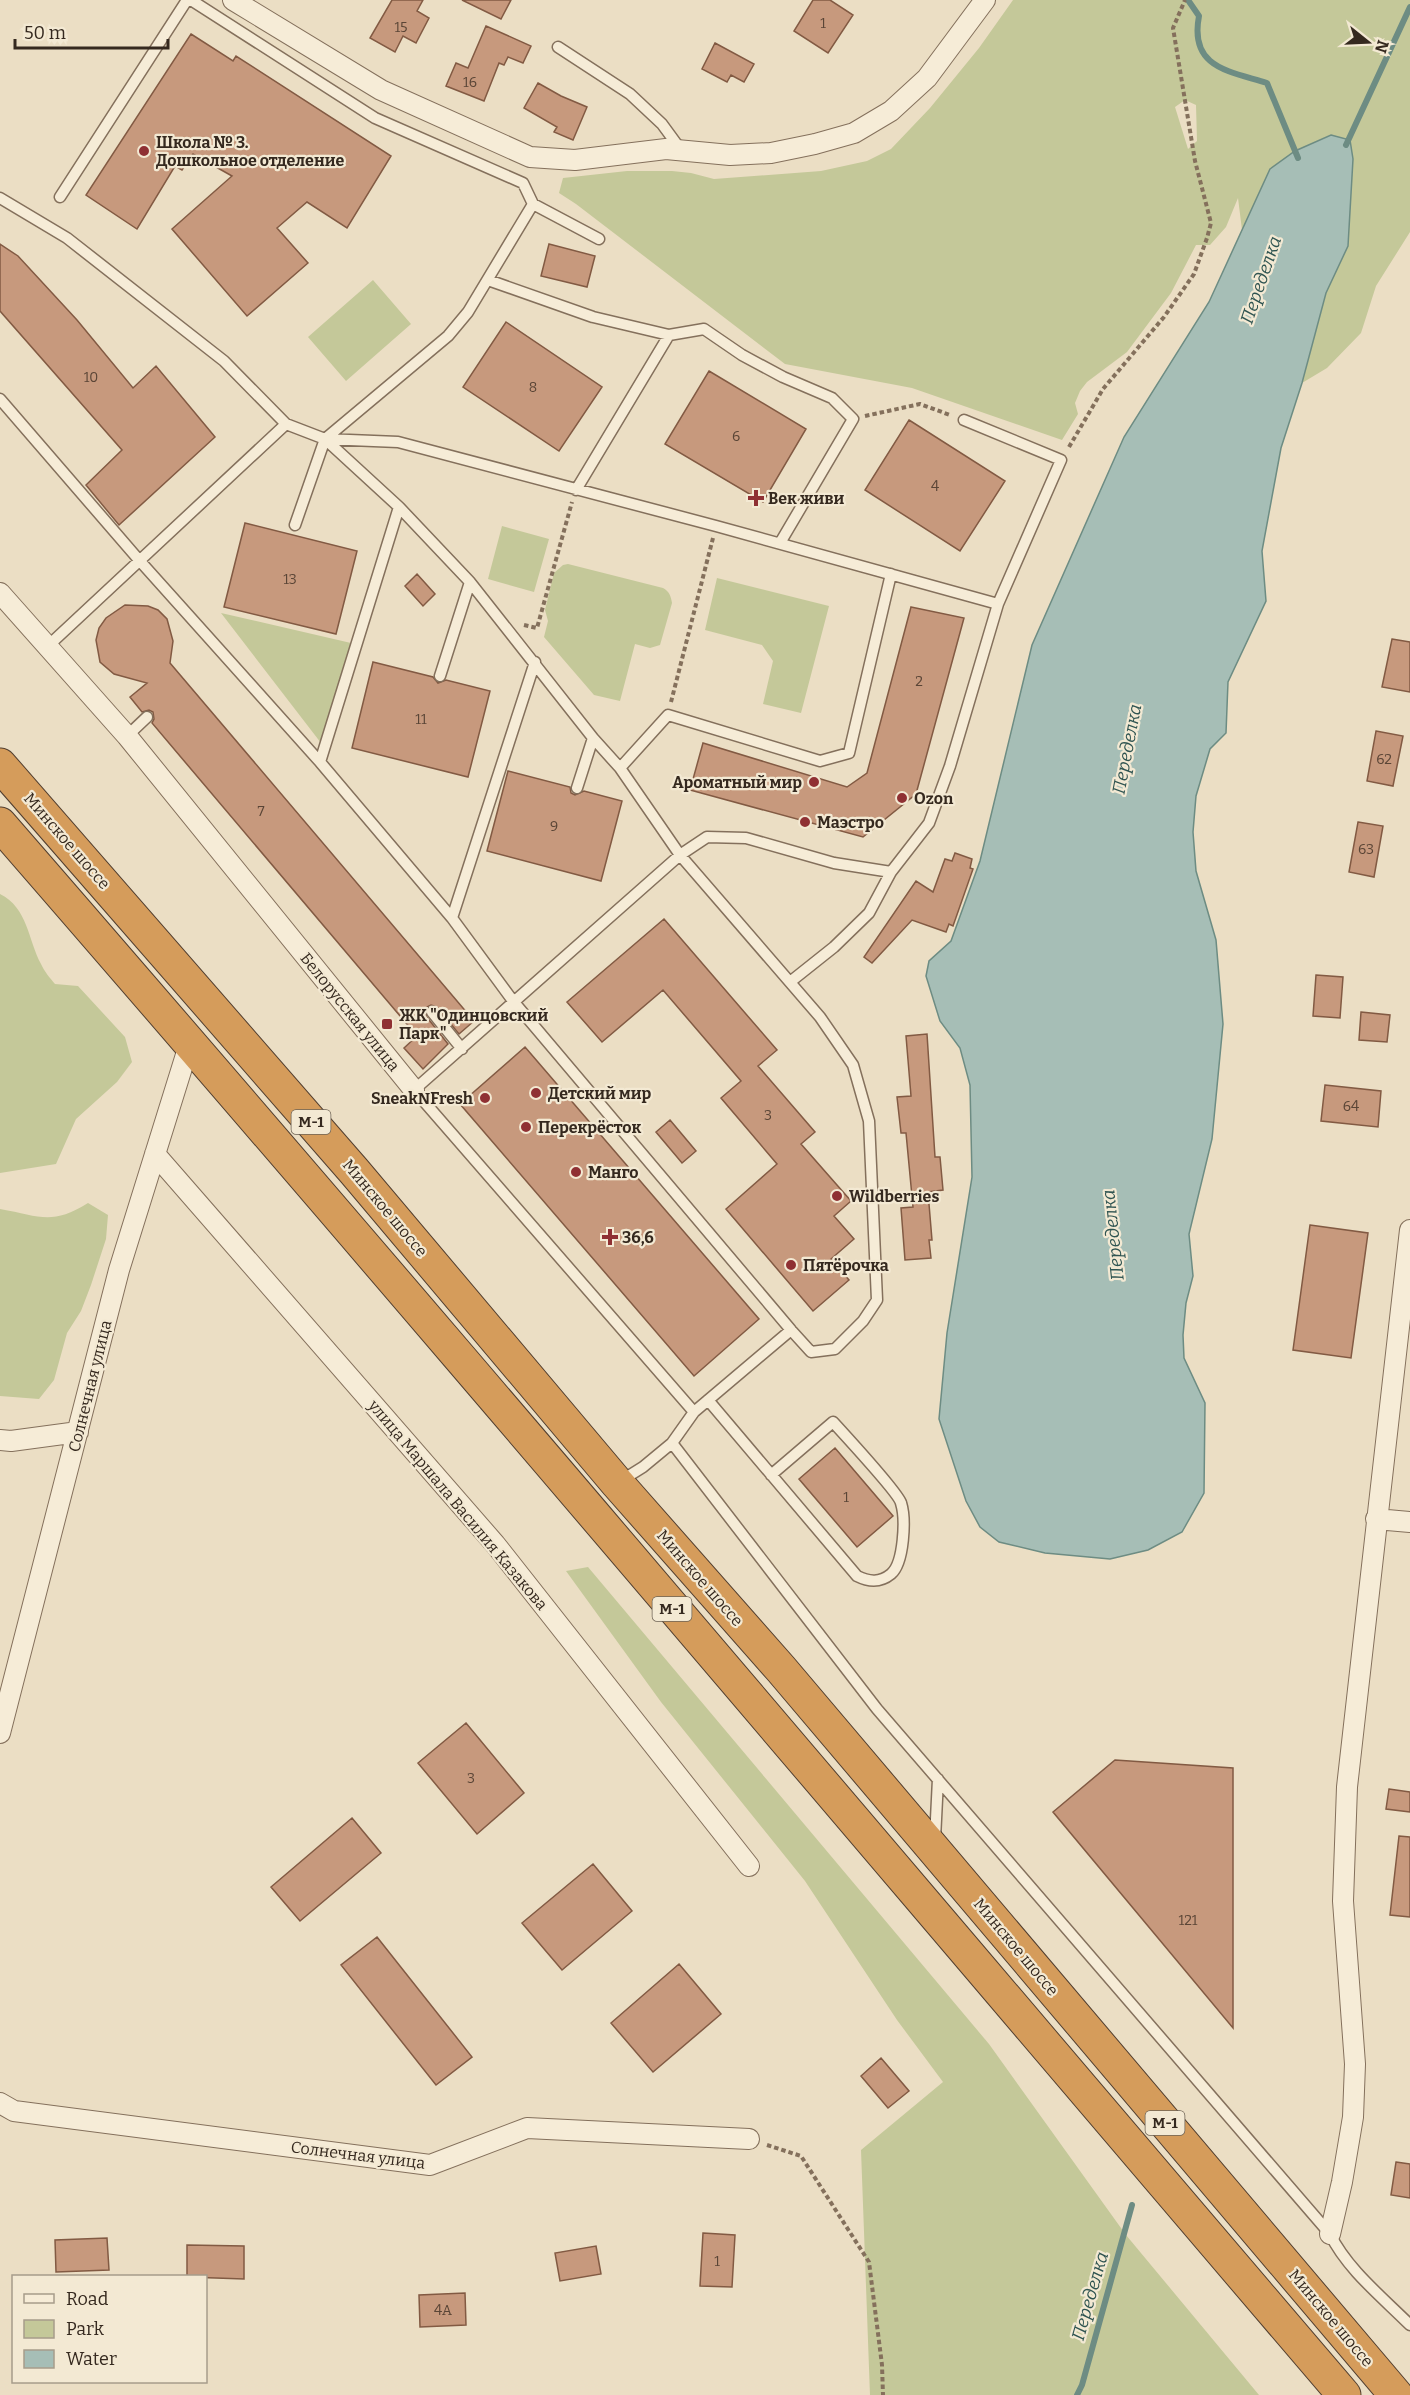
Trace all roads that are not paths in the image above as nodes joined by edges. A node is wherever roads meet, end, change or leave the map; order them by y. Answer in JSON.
{"nodes":[{"id":1,"x":187,"y":0,"type":"edge"},
{"id":2,"x":191,"y":0,"type":"edge"},
{"id":3,"x":233,"y":0,"type":"edge"},
{"id":4,"x":985,"y":0,"type":"edge"},
{"id":5,"x":558,"y":47,"type":"dead end"},
{"id":6,"x":681,"y":150,"type":"junction"},
{"id":7,"x":60,"y":196,"type":"dead end"},
{"id":8,"x":0,"y":198,"type":"edge"},
{"id":9,"x":533,"y":204,"type":"junction"},
{"id":10,"x":600,"y":239,"type":"dead end"},
{"id":11,"x":488,"y":280,"type":"junction"},
{"id":12,"x":669,"y":334,"type":"junction"},
{"id":13,"x":0,"y":399,"type":"edge"},
{"id":14,"x":964,"y":420,"type":"road end"},
{"id":15,"x":286,"y":424,"type":"junction"},
{"id":16,"x":325,"y":439,"type":"junction"},
{"id":17,"x":576,"y":489,"type":"junction"},
{"id":18,"x":399,"y":507,"type":"junction"},
{"id":19,"x":295,"y":525,"type":"dead end"},
{"id":20,"x":780,"y":543,"type":"junction"},
{"id":21,"x":139,"y":560,"type":"junction"},
{"id":22,"x":891,"y":574,"type":"junction"},
{"id":23,"x":470,"y":582,"type":"junction"},
{"id":24,"x":0,"y":593,"type":"edge"},
{"id":25,"x":998,"y":604,"type":"junction"},
{"id":26,"x":48,"y":646,"type":"junction"},
{"id":27,"x":535,"y":662,"type":"junction"},
{"id":28,"x":440,"y":676,"type":"dead end"},
{"id":29,"x":147,"y":717,"type":"dead end"},
{"id":30,"x":127,"y":736,"type":"junction"},
{"id":31,"x":592,"y":738,"type":"junction"},
{"id":32,"x":320,"y":762,"type":"junction"},
{"id":33,"x":0,"y":765,"type":"edge"},
{"id":34,"x":620,"y":768,"type":"junction"},
{"id":35,"x":578,"y":788,"type":"dead end"},
{"id":36,"x":0,"y":824,"type":"edge"},
{"id":37,"x":680,"y":855,"type":"junction"},
{"id":38,"x":891,"y":872,"type":"junction"},
{"id":39,"x":452,"y":918,"type":"junction"},
{"id":40,"x":790,"y":981,"type":"junction"},
{"id":41,"x":513,"y":1001,"type":"junction"},
{"id":42,"x":432,"y":1012,"type":"dead end"},
{"id":43,"x":190,"y":1042,"type":"junction"},
{"id":44,"x":462,"y":1049,"type":"junction"},
{"id":45,"x":414,"y":1090,"type":"junction"},
{"id":46,"x":155,"y":1154,"type":"junction"},
{"id":47,"x":1410,"y":1230,"type":"edge"},
{"id":48,"x":1407,"y":1290,"type":"edge"},
{"id":49,"x":791,"y":1330,"type":"junction"},
{"id":50,"x":708,"y":1400,"type":"junction"},
{"id":51,"x":694,"y":1412,"type":"junction"},
{"id":52,"x":78,"y":1432,"type":"junction"},
{"id":53,"x":0,"y":1440,"type":"edge"},
{"id":54,"x":672,"y":1443,"type":"junction"},
{"id":55,"x":771,"y":1475,"type":"junction"},
{"id":56,"x":617,"y":1483,"type":"junction"},
{"id":57,"x":1376,"y":1519,"type":"junction"},
{"id":58,"x":1410,"y":1522,"type":"edge"},
{"id":59,"x":0,"y":1733,"type":"edge"},
{"id":60,"x":938,"y":1779,"type":"junction"},
{"id":61,"x":934,"y":1851,"type":"junction"},
{"id":62,"x":749,"y":1866,"type":"dead end"},
{"id":63,"x":0,"y":2103,"type":"edge"},
{"id":64,"x":749,"y":2139,"type":"road end"},
{"id":65,"x":1330,"y":2234,"type":"junction"},
{"id":66,"x":1410,"y":2325,"type":"edge"},
{"id":67,"x":1344,"y":2395,"type":"edge"},
{"id":68,"x":1396,"y":2395,"type":"edge"}],
"edges":[{"from":1,"to":7,"type":"lane"},
{"from":2,"to":9,"type":"lane"},
{"from":3,"to":6,"type":"street"},
{"from":4,"to":6,"type":"street"},
{"from":5,"to":6,"type":"lane"},
{"from":8,"to":15,"type":"lane"},
{"from":9,"to":10,"type":"lane"},
{"from":9,"to":11,"type":"lane"},
{"from":11,"to":12,"type":"lane"},
{"from":11,"to":16,"type":"lane"},
{"from":12,"to":17,"type":"lane"},
{"from":12,"to":20,"type":"lane"},
{"from":13,"to":21,"type":"lane"},
{"from":14,"to":25,"type":"lane"},
{"from":15,"to":16,"type":"lane"},
{"from":15,"to":21,"type":"lane"},
{"from":16,"to":17,"type":"lane"},
{"from":16,"to":18,"type":"lane"},
{"from":16,"to":19,"type":"lane"},
{"from":17,"to":20,"type":"lane"},
{"from":18,"to":23,"type":"lane"},
{"from":18,"to":32,"type":"lane"},
{"from":20,"to":22,"type":"lane"},
{"from":21,"to":26,"type":"lane"},
{"from":21,"to":32,"type":"lane"},
{"from":22,"to":25,"type":"lane"},
{"from":22,"to":34,"type":"lane"},
{"from":23,"to":27,"type":"lane"},
{"from":23,"to":28,"type":"lane"},
{"from":24,"to":26,"type":"street","name":"Белорусская улица"},
{"from":25,"to":38,"type":"lane"},
{"from":26,"to":30,"type":"street","name":"Белорусская улица"},
{"from":27,"to":31,"type":"lane"},
{"from":27,"to":39,"type":"lane"},
{"from":29,"to":30,"type":"lane"},
{"from":30,"to":45,"type":"street","name":"Белорусская улица"},
{"from":31,"to":34,"type":"lane"},
{"from":31,"to":35,"type":"lane"},
{"from":32,"to":39,"type":"lane"},
{"from":33,"to":56,"type":"highway","name":"Минское шоссе","number":"М-1"},
{"from":34,"to":37,"type":"lane"},
{"from":36,"to":43,"type":"highway","number":"М-1"},
{"from":37,"to":38,"type":"lane"},
{"from":37,"to":40,"type":"lane"},
{"from":37,"to":41,"type":"lane"},
{"from":38,"to":40,"type":"lane"},
{"from":39,"to":41,"type":"lane"},
{"from":40,"to":49,"type":"lane"},
{"from":41,"to":44,"type":"lane"},
{"from":41,"to":49,"type":"lane"},
{"from":42,"to":44,"type":"lane"},
{"from":43,"to":46,"type":"street","name":"Солнечная улица"},
{"from":43,"to":67,"type":"highway","number":"М-1"},
{"from":44,"to":45,"type":"lane"},
{"from":45,"to":51,"type":"lane","name":"Белорусская улица"},
{"from":46,"to":52,"type":"street","name":"Солнечная улица"},
{"from":46,"to":62,"type":"street","name":"улица Маршала Василия Казакова"},
{"from":47,"to":48,"type":"street"},
{"from":48,"to":57,"type":"street"},
{"from":49,"to":50,"type":"lane"},
{"from":50,"to":51,"type":"lane"},
{"from":50,"to":55,"type":"lane"},
{"from":51,"to":54,"type":"lane"},
{"from":52,"to":53,"type":"street"},
{"from":52,"to":59,"type":"street","name":"Солнечная улица"},
{"from":54,"to":56,"type":"lane"},
{"from":54,"to":60,"type":"lane"},
{"from":55,"to":55,"type":"lane"},
{"from":56,"to":61,"type":"highway","name":"Минское шоссе","number":"М-1"},
{"from":57,"to":58,"type":"street"},
{"from":57,"to":65,"type":"street"},
{"from":60,"to":61,"type":"lane"},
{"from":60,"to":65,"type":"lane"},
{"from":61,"to":68,"type":"highway","name":"Минское шоссе","number":"М-1"},
{"from":63,"to":64,"type":"street","name":"Солнечная улица"},
{"from":65,"to":66,"type":"lane"}]}
